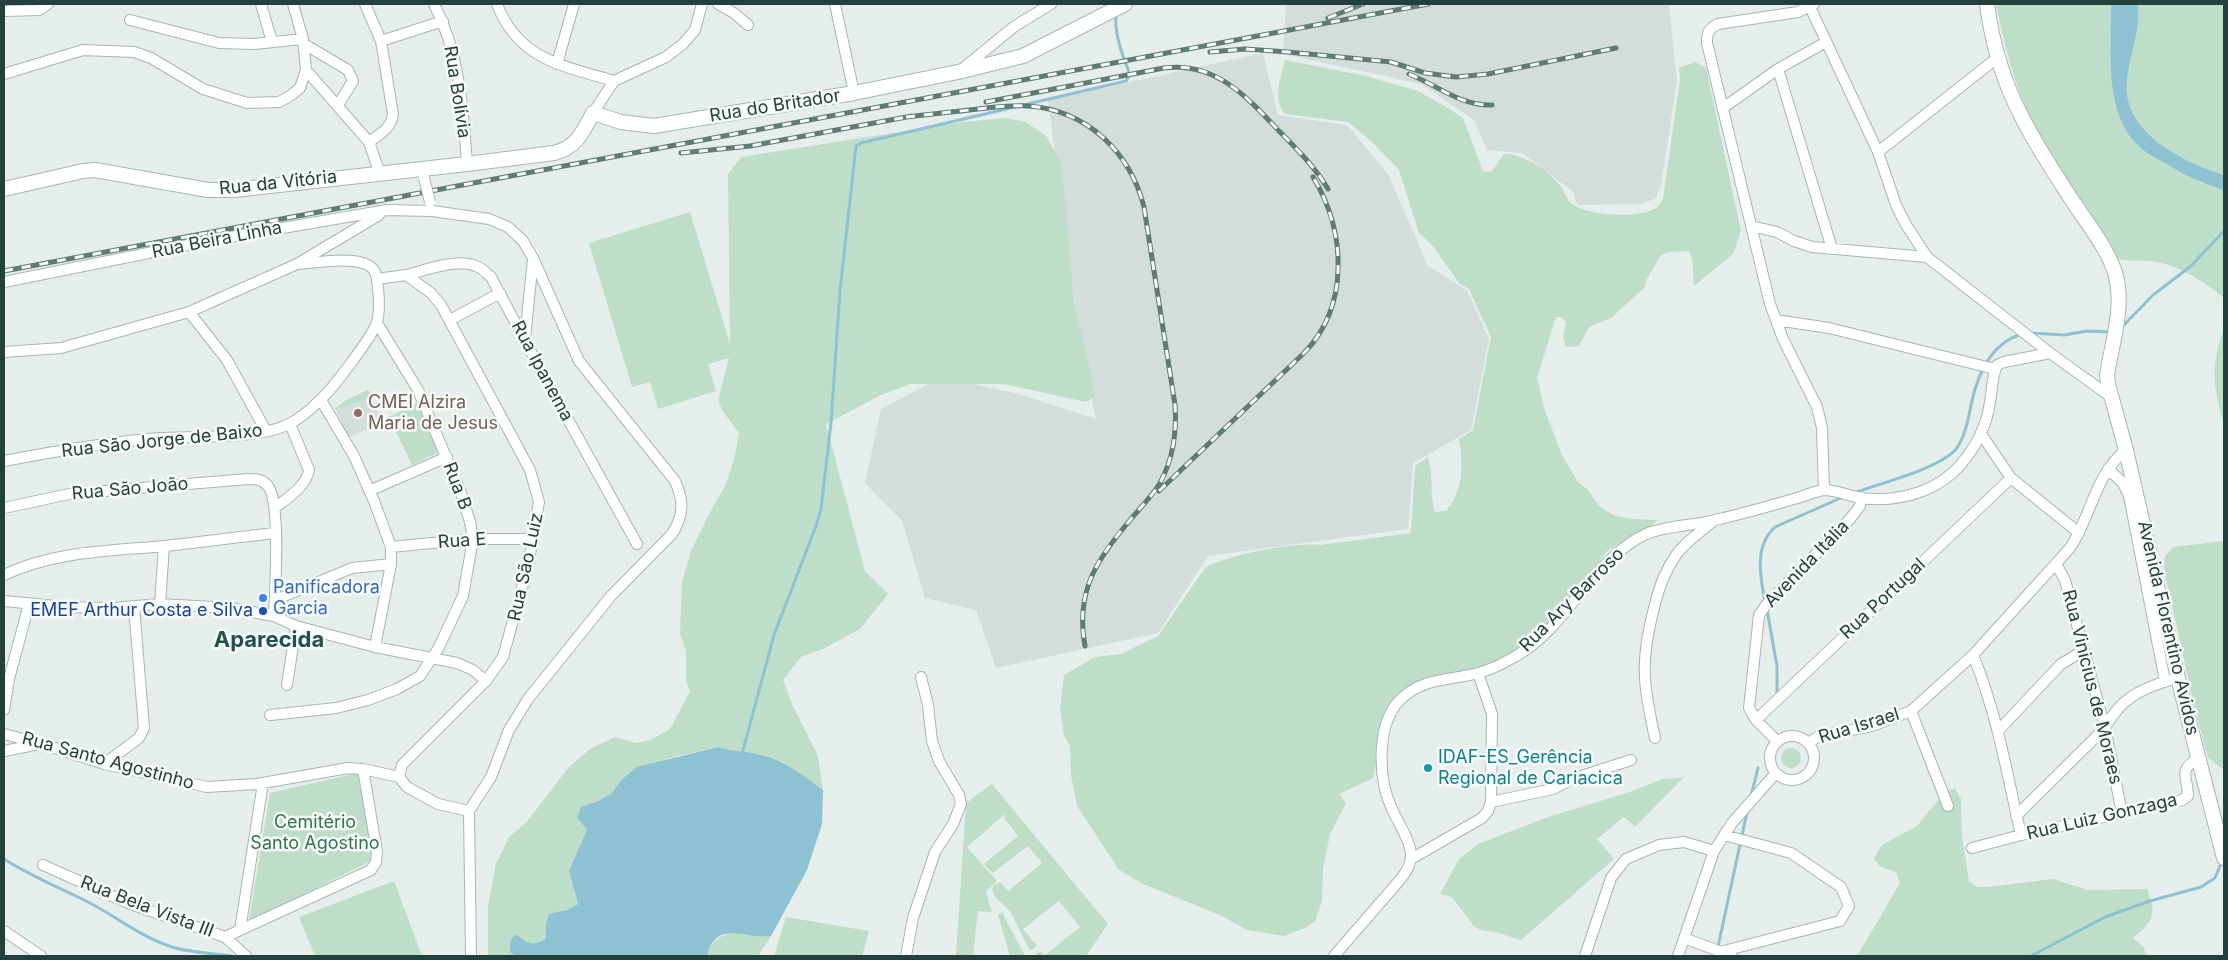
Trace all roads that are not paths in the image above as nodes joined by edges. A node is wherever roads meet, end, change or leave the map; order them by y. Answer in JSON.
{"nodes":[{"id":1,"x":48,"y":4,"type":"edge"},
{"id":2,"x":261,"y":4,"type":"edge"},
{"id":3,"x":293,"y":4,"type":"edge"},
{"id":4,"x":365,"y":4,"type":"edge"},
{"id":5,"x":434,"y":4,"type":"edge"},
{"id":6,"x":497,"y":4,"type":"edge"},
{"id":7,"x":574,"y":4,"type":"edge"},
{"id":8,"x":702,"y":4,"type":"edge"},
{"id":9,"x":718,"y":4,"type":"edge"},
{"id":10,"x":835,"y":4,"type":"edge"},
{"id":11,"x":1051,"y":4,"type":"edge"},
{"id":12,"x":1125,"y":4,"type":"edge"},
{"id":13,"x":1987,"y":4,"type":"edge"},
{"id":14,"x":1812,"y":6,"type":"edge"},
{"id":15,"x":4,"y":11,"type":"edge"},
{"id":16,"x":130,"y":20,"type":"dead end"},
{"id":17,"x":443,"y":21,"type":"junction"},
{"id":18,"x":748,"y":25,"type":"dead end"},
{"id":19,"x":381,"y":41,"type":"junction"},
{"id":20,"x":272,"y":42,"type":"junction"},
{"id":21,"x":303,"y":42,"type":"junction"},
{"id":22,"x":1826,"y":42,"type":"junction"},
{"id":23,"x":1997,"y":58,"type":"junction"},
{"id":24,"x":557,"y":64,"type":"junction"},
{"id":25,"x":1778,"y":69,"type":"junction"},
{"id":26,"x":306,"y":70,"type":"junction"},
{"id":27,"x":958,"y":72,"type":"junction"},
{"id":28,"x":4,"y":74,"type":"edge"},
{"id":29,"x":614,"y":81,"type":"junction"},
{"id":30,"x":854,"y":93,"type":"junction"},
{"id":31,"x":338,"y":106,"type":"junction"},
{"id":32,"x":1723,"y":108,"type":"junction"},
{"id":33,"x":593,"y":113,"type":"junction"},
{"id":34,"x":369,"y":142,"type":"junction"},
{"id":35,"x":1878,"y":152,"type":"junction"},
{"id":36,"x":467,"y":164,"type":"junction"},
{"id":37,"x":380,"y":174,"type":"junction"},
{"id":38,"x":422,"y":174,"type":"junction"},
{"id":39,"x":4,"y":190,"type":"edge"},
{"id":40,"x":431,"y":206,"type":"junction"},
{"id":41,"x":387,"y":210,"type":"junction"},
{"id":42,"x":1751,"y":226,"type":"junction"},
{"id":43,"x":1832,"y":248,"type":"junction"},
{"id":44,"x":1927,"y":257,"type":"junction"},
{"id":45,"x":533,"y":258,"type":"junction"},
{"id":46,"x":297,"y":264,"type":"junction"},
{"id":47,"x":406,"y":275,"type":"junction"},
{"id":48,"x":377,"y":279,"type":"junction"},
{"id":49,"x":4,"y":282,"type":"edge"},
{"id":50,"x":500,"y":293,"type":"junction"},
{"id":51,"x":189,"y":312,"type":"junction"},
{"id":52,"x":450,"y":320,"type":"junction"},
{"id":53,"x":1776,"y":320,"type":"junction"},
{"id":54,"x":377,"y":323,"type":"junction"},
{"id":55,"x":525,"y":338,"type":"junction"},
{"id":56,"x":4,"y":352,"type":"edge"},
{"id":57,"x":2050,"y":353,"type":"junction"},
{"id":58,"x":1995,"y":369,"type":"junction"},
{"id":59,"x":2111,"y":397,"type":"junction"},
{"id":60,"x":321,"y":400,"type":"junction"},
{"id":61,"x":290,"y":424,"type":"junction"},
{"id":62,"x":266,"y":431,"type":"junction"},
{"id":63,"x":1980,"y":434,"type":"junction"},
{"id":64,"x":2126,"y":450,"type":"junction"},
{"id":65,"x":447,"y":457,"type":"junction"},
{"id":66,"x":4,"y":461,"type":"edge"},
{"id":67,"x":2108,"y":469,"type":"junction"},
{"id":68,"x":2011,"y":478,"type":"junction"},
{"id":69,"x":1824,"y":490,"type":"junction"},
{"id":70,"x":369,"y":491,"type":"junction"},
{"id":71,"x":1861,"y":498,"type":"junction"},
{"id":72,"x":4,"y":508,"type":"edge"},
{"id":73,"x":275,"y":508,"type":"junction"},
{"id":74,"x":1713,"y":521,"type":"junction"},
{"id":75,"x":275,"y":533,"type":"junction"},
{"id":76,"x":2080,"y":533,"type":"junction"},
{"id":77,"x":473,"y":539,"type":"junction"},
{"id":78,"x":534,"y":539,"type":"junction"},
{"id":79,"x":637,"y":544,"type":"dead end"},
{"id":80,"x":164,"y":546,"type":"junction"},
{"id":81,"x":391,"y":547,"type":"junction"},
{"id":82,"x":391,"y":564,"type":"junction"},
{"id":83,"x":2056,"y":564,"type":"junction"},
{"id":84,"x":4,"y":575,"type":"edge"},
{"id":85,"x":275,"y":600,"type":"junction"},
{"id":86,"x":4,"y":601,"type":"edge"},
{"id":87,"x":29,"y":604,"type":"junction"},
{"id":88,"x":160,"y":604,"type":"junction"},
{"id":89,"x":134,"y":607,"type":"junction"},
{"id":90,"x":274,"y":616,"type":"junction"},
{"id":91,"x":296,"y":626,"type":"junction"},
{"id":92,"x":374,"y":648,"type":"junction"},
{"id":93,"x":2083,"y":650,"type":"junction"},
{"id":94,"x":1973,"y":655,"type":"junction"},
{"id":95,"x":432,"y":657,"type":"junction"},
{"id":96,"x":1478,"y":674,"type":"junction"},
{"id":97,"x":921,"y":677,"type":"dead end"},
{"id":98,"x":2171,"y":680,"type":"junction"},
{"id":99,"x":486,"y":681,"type":"junction"},
{"id":100,"x":287,"y":685,"type":"dead end"},
{"id":101,"x":4,"y":710,"type":"edge"},
{"id":102,"x":1911,"y":711,"type":"junction"},
{"id":103,"x":270,"y":716,"type":"dead end"},
{"id":104,"x":1756,"y":720,"type":"junction"},
{"id":105,"x":2105,"y":728,"type":"junction"},
{"id":106,"x":1998,"y":731,"type":"junction"},
{"id":107,"x":4,"y":734,"type":"edge"},
{"id":108,"x":1655,"y":738,"type":"dead end"},
{"id":109,"x":1777,"y":741,"type":"junction"},
{"id":110,"x":1808,"y":743,"type":"junction"},
{"id":111,"x":43,"y":744,"type":"junction"},
{"id":112,"x":4,"y":751,"type":"edge"},
{"id":113,"x":2198,"y":759,"type":"junction"},
{"id":114,"x":1631,"y":760,"type":"dead end"},
{"id":115,"x":104,"y":764,"type":"junction"},
{"id":116,"x":363,"y":769,"type":"junction"},
{"id":117,"x":1776,"y":772,"type":"junction"},
{"id":118,"x":399,"y":777,"type":"junction"},
{"id":119,"x":263,"y":783,"type":"junction"},
{"id":120,"x":1491,"y":802,"type":"junction"},
{"id":121,"x":1948,"y":806,"type":"dead end"},
{"id":122,"x":469,"y":811,"type":"junction"},
{"id":123,"x":2122,"y":813,"type":"junction"},
{"id":124,"x":2016,"y":816,"type":"junction"},
{"id":125,"x":1724,"y":834,"type":"junction"},
{"id":126,"x":2021,"y":835,"type":"junction"},
{"id":127,"x":1972,"y":848,"type":"dead end"},
{"id":128,"x":1714,"y":851,"type":"junction"},
{"id":129,"x":2224,"y":858,"type":"edge"},
{"id":130,"x":1412,"y":859,"type":"junction"},
{"id":131,"x":43,"y":866,"type":"dead end"},
{"id":132,"x":240,"y":930,"type":"junction"},
{"id":133,"x":4,"y":931,"type":"edge"},
{"id":134,"x":225,"y":937,"type":"junction"},
{"id":135,"x":1684,"y":938,"type":"junction"},
{"id":136,"x":1720,"y":952,"type":"junction"},
{"id":137,"x":41,"y":956,"type":"edge"},
{"id":138,"x":246,"y":956,"type":"edge"},
{"id":139,"x":471,"y":956,"type":"edge"},
{"id":140,"x":906,"y":956,"type":"edge"},
{"id":141,"x":1334,"y":956,"type":"edge"},
{"id":142,"x":1585,"y":956,"type":"edge"},
{"id":143,"x":1678,"y":956,"type":"edge"},
{"id":144,"x":1732,"y":956,"type":"edge"}],
"edges":[{"from":1,"to":15,"type":"street"},
{"from":2,"to":20,"type":"street"},
{"from":3,"to":21,"type":"street"},
{"from":4,"to":19,"type":"street"},
{"from":5,"to":17,"type":"street","name":"Rua Bolívia"},
{"from":6,"to":24,"type":"street"},
{"from":7,"to":24,"type":"street"},
{"from":8,"to":29,"type":"street"},
{"from":9,"to":18,"type":"street"},
{"from":10,"to":30,"type":"street"},
{"from":11,"to":27,"type":"street","name":"Rua do Britador"},
{"from":12,"to":27,"type":"street","name":"Rua do Britador"},
{"from":13,"to":23,"type":"street","name":"Avenida Florentino Avidos"},
{"from":14,"to":22,"type":"street"},
{"from":14,"to":32,"type":"street"},
{"from":16,"to":20,"type":"street"},
{"from":17,"to":19,"type":"street","name":"Rua Bolívia"},
{"from":17,"to":36,"type":"street","name":"Rua Bolívia"},
{"from":19,"to":34,"type":"street"},
{"from":20,"to":21,"type":"street"},
{"from":21,"to":26,"type":"street"},
{"from":21,"to":31,"type":"street"},
{"from":22,"to":25,"type":"street"},
{"from":22,"to":35,"type":"street"},
{"from":23,"to":35,"type":"street"},
{"from":23,"to":59,"type":"street","name":"Avenida Florentino Avidos"},
{"from":24,"to":29,"type":"street"},
{"from":25,"to":32,"type":"street"},
{"from":25,"to":43,"type":"street"},
{"from":26,"to":28,"type":"street"},
{"from":26,"to":31,"type":"street"},
{"from":27,"to":30,"type":"street","name":"Rua do Britador"},
{"from":29,"to":33,"type":"street"},
{"from":30,"to":33,"type":"street","name":"Rua do Britador"},
{"from":31,"to":34,"type":"street"},
{"from":32,"to":42,"type":"street"},
{"from":33,"to":36,"type":"street","name":"Rua da Vitória"},
{"from":34,"to":37,"type":"street"},
{"from":35,"to":44,"type":"street"},
{"from":36,"to":38,"type":"street","name":"Rua da Vitória"},
{"from":37,"to":38,"type":"street","name":"Rua da Vitória"},
{"from":37,"to":39,"type":"street","name":"Rua da Vitória"},
{"from":38,"to":40,"type":"street","bridge":true},
{"from":40,"to":41,"type":"street","name":"Rua Beira Linha"},
{"from":40,"to":45,"type":"street"},
{"from":41,"to":46,"type":"street"},
{"from":41,"to":49,"type":"street","name":"Rua Beira Linha"},
{"from":42,"to":43,"type":"street"},
{"from":42,"to":53,"type":"street"},
{"from":43,"to":44,"type":"street"},
{"from":44,"to":57,"type":"street"},
{"from":45,"to":55,"type":"street"},
{"from":45,"to":122,"type":"street"},
{"from":46,"to":48,"type":"street"},
{"from":46,"to":51,"type":"street"},
{"from":47,"to":48,"type":"street"},
{"from":47,"to":50,"type":"street","name":"Rua Ipanema"},
{"from":47,"to":52,"type":"street","name":"Rua São Luiz"},
{"from":48,"to":54,"type":"street"},
{"from":50,"to":52,"type":"street"},
{"from":50,"to":55,"type":"street","name":"Rua Ipanema"},
{"from":51,"to":56,"type":"street"},
{"from":51,"to":62,"type":"street"},
{"from":52,"to":78,"type":"street","name":"Rua São Luiz"},
{"from":53,"to":58,"type":"street"},
{"from":53,"to":69,"type":"street"},
{"from":54,"to":60,"type":"street"},
{"from":54,"to":65,"type":"street","name":"Rua B"},
{"from":55,"to":79,"type":"street","name":"Rua Ipanema"},
{"from":57,"to":58,"type":"street"},
{"from":57,"to":59,"type":"street"},
{"from":58,"to":63,"type":"street"},
{"from":59,"to":64,"type":"street","name":"Avenida Florentino Avidos"},
{"from":60,"to":61,"type":"street"},
{"from":60,"to":70,"type":"street"},
{"from":61,"to":62,"type":"street","name":"Rua São Jorge de Baixo"},
{"from":61,"to":73,"type":"street"},
{"from":62,"to":66,"type":"street","name":"Rua São Jorge de Baixo"},
{"from":63,"to":68,"type":"street"},
{"from":63,"to":71,"type":"street"},
{"from":64,"to":67,"type":"street"},
{"from":64,"to":98,"type":"street","name":"Avenida Florentino Avidos"},
{"from":65,"to":70,"type":"street"},
{"from":65,"to":77,"type":"street","name":"Rua B"},
{"from":67,"to":76,"type":"street"},
{"from":67,"to":98,"type":"street"},
{"from":68,"to":76,"type":"street"},
{"from":68,"to":104,"type":"street","name":"Rua Portugal"},
{"from":69,"to":71,"type":"street"},
{"from":69,"to":74,"type":"street","name":"Rua Ary Barroso"},
{"from":70,"to":81,"type":"street"},
{"from":71,"to":104,"type":"street","name":"Avenida Itália"},
{"from":72,"to":73,"type":"street","name":"Rua São João"},
{"from":73,"to":75,"type":"street"},
{"from":74,"to":96,"type":"street","name":"Rua Ary Barroso"},
{"from":74,"to":108,"type":"street"},
{"from":75,"to":80,"type":"street"},
{"from":75,"to":85,"type":"street"},
{"from":76,"to":83,"type":"street"},
{"from":77,"to":78,"type":"street","name":"Rua E"},
{"from":77,"to":81,"type":"street","name":"Rua E"},
{"from":77,"to":95,"type":"street","name":"Rua B"},
{"from":78,"to":99,"type":"street","name":"Rua São Luiz"},
{"from":80,"to":84,"type":"street"},
{"from":80,"to":88,"type":"street"},
{"from":81,"to":82,"type":"street"},
{"from":82,"to":85,"type":"street"},
{"from":82,"to":92,"type":"street"},
{"from":83,"to":93,"type":"street","name":"Rua Vinicius de Moraes"},
{"from":83,"to":94,"type":"street"},
{"from":85,"to":90,"type":"street"},
{"from":86,"to":87,"type":"street"},
{"from":87,"to":89,"type":"street"},
{"from":87,"to":101,"type":"street"},
{"from":88,"to":89,"type":"street"},
{"from":88,"to":90,"type":"street"},
{"from":89,"to":115,"type":"street"},
{"from":90,"to":91,"type":"street"},
{"from":91,"to":92,"type":"street"},
{"from":91,"to":100,"type":"street"},
{"from":92,"to":95,"type":"street"},
{"from":93,"to":105,"type":"street","name":"Rua Vinicius de Moraes"},
{"from":93,"to":106,"type":"street"},
{"from":94,"to":102,"type":"street"},
{"from":94,"to":106,"type":"street"},
{"from":95,"to":99,"type":"street"},
{"from":95,"to":103,"type":"street","name":"Rua B"},
{"from":96,"to":120,"type":"street"},
{"from":96,"to":130,"type":"street","name":"Rua Ary Barroso"},
{"from":97,"to":140,"type":"street"},
{"from":98,"to":105,"type":"street"},
{"from":98,"to":113,"type":"street","name":"Avenida Florentino Avidos"},
{"from":99,"to":118,"type":"street","name":"Rua São Luiz"},
{"from":102,"to":110,"type":"street","name":"Rua Israel"},
{"from":102,"to":121,"type":"street"},
{"from":104,"to":109,"type":"street","name":"Avenida Itália"},
{"from":105,"to":123,"type":"street","name":"Rua Vinicius de Moraes"},
{"from":105,"to":124,"type":"street"},
{"from":106,"to":124,"type":"street"},
{"from":107,"to":111,"type":"street","name":"Rua Santo Agostinho"},
{"from":109,"to":110,"type":"street"},
{"from":109,"to":117,"type":"street"},
{"from":110,"to":117,"type":"street"},
{"from":111,"to":112,"type":"street"},
{"from":111,"to":115,"type":"street","name":"Rua Santo Agostinho"},
{"from":113,"to":123,"type":"street","name":"Rua Luiz Gonzaga"},
{"from":113,"to":129,"type":"street","name":"Avenida Florentino Avidos"},
{"from":114,"to":120,"type":"street"},
{"from":115,"to":119,"type":"street","name":"Rua Santo Agostinho"},
{"from":116,"to":118,"type":"street","name":"Rua Santo Agostinho"},
{"from":116,"to":119,"type":"street","name":"Rua Santo Agostinho"},
{"from":116,"to":132,"type":"street"},
{"from":117,"to":125,"type":"street"},
{"from":118,"to":122,"type":"street","name":"Rua Santo Agostinho"},
{"from":119,"to":132,"type":"street"},
{"from":120,"to":130,"type":"street"},
{"from":122,"to":139,"type":"street"},
{"from":123,"to":126,"type":"street","name":"Rua Luiz Gonzaga"},
{"from":124,"to":126,"type":"street"},
{"from":125,"to":128,"type":"street"},
{"from":125,"to":136,"type":"street"},
{"from":126,"to":127,"type":"street","name":"Rua Luiz Gonzaga"},
{"from":128,"to":135,"type":"street"},
{"from":128,"to":142,"type":"street"},
{"from":130,"to":141,"type":"street"},
{"from":131,"to":134,"type":"street","name":"Rua Bela Vista III"},
{"from":132,"to":134,"type":"street"},
{"from":133,"to":137,"type":"street"},
{"from":134,"to":138,"type":"street","name":"Rua Bela Vista III"},
{"from":135,"to":136,"type":"street"},
{"from":135,"to":143,"type":"street"},
{"from":136,"to":144,"type":"street"}]}
